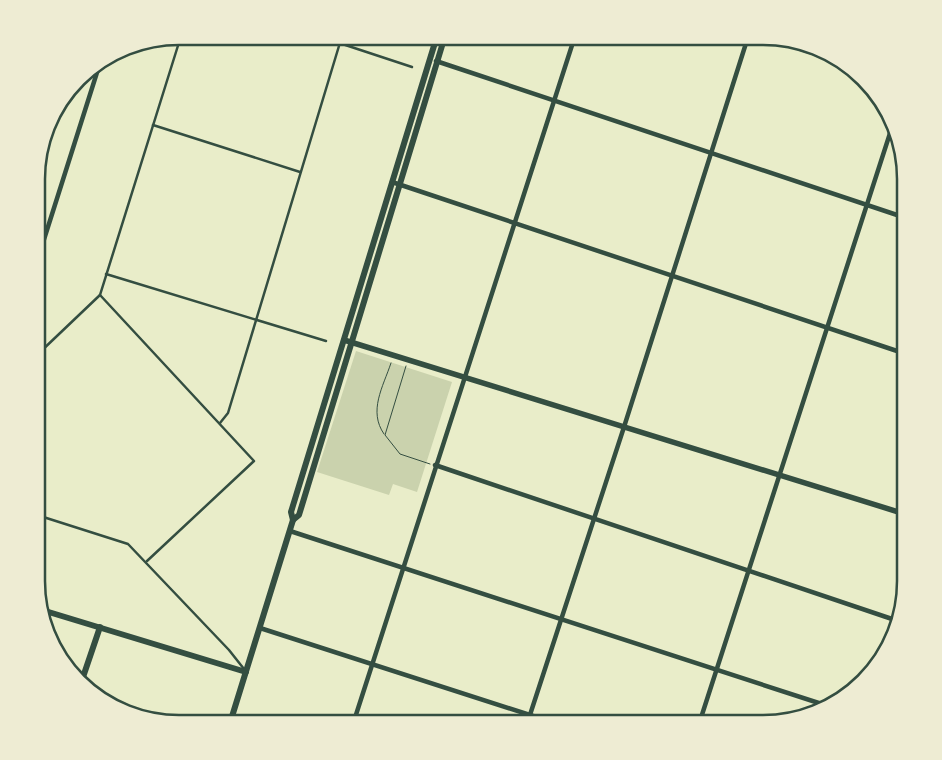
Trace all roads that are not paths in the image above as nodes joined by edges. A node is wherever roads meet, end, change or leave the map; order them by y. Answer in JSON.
{"nodes":[{"id":1,"x":178,"y":45,"type":"edge"},
{"id":2,"x":339,"y":45,"type":"edge"},
{"id":3,"x":346,"y":45,"type":"edge"},
{"id":4,"x":434,"y":45,"type":"edge"},
{"id":5,"x":443,"y":45,"type":"edge"},
{"id":6,"x":572,"y":45,"type":"edge"},
{"id":7,"x":745,"y":45,"type":"edge"},
{"id":8,"x":430,"y":59,"type":"junction"},
{"id":9,"x":438,"y":62,"type":"junction"},
{"id":10,"x":412,"y":68,"type":"dead end"},
{"id":11,"x":96,"y":74,"type":"edge"},
{"id":12,"x":554,"y":100,"type":"junction"},
{"id":13,"x":153,"y":125,"type":"junction"},
{"id":14,"x":890,"y":135,"type":"edge"},
{"id":15,"x":710,"y":154,"type":"junction"},
{"id":16,"x":300,"y":172,"type":"junction"},
{"id":17,"x":396,"y":183,"type":"junction"},
{"id":18,"x":867,"y":205,"type":"junction"},
{"id":19,"x":897,"y":215,"type":"edge"},
{"id":20,"x":515,"y":223,"type":"junction"},
{"id":21,"x":45,"y":233,"type":"edge"},
{"id":22,"x":106,"y":274,"type":"junction"},
{"id":23,"x":673,"y":276,"type":"junction"},
{"id":24,"x":100,"y":295,"type":"junction"},
{"id":25,"x":255,"y":320,"type":"junction"},
{"id":26,"x":826,"y":327,"type":"junction"},
{"id":27,"x":344,"y":340,"type":"junction"},
{"id":28,"x":326,"y":341,"type":"dead end"},
{"id":29,"x":352,"y":342,"type":"junction"},
{"id":30,"x":45,"y":347,"type":"edge"},
{"id":31,"x":897,"y":351,"type":"edge"},
{"id":32,"x":465,"y":377,"type":"junction"},
{"id":33,"x":220,"y":423,"type":"junction"},
{"id":34,"x":624,"y":427,"type":"junction"},
{"id":35,"x":435,"y":465,"type":"junction"},
{"id":36,"x":780,"y":474,"type":"junction"},
{"id":37,"x":897,"y":511,"type":"edge"},
{"id":38,"x":45,"y":518,"type":"edge"},
{"id":39,"x":293,"y":520,"type":"junction"},
{"id":40,"x":594,"y":520,"type":"junction"},
{"id":41,"x":290,"y":531,"type":"junction"},
{"id":42,"x":147,"y":561,"type":"junction"},
{"id":43,"x":404,"y":566,"type":"junction"},
{"id":44,"x":749,"y":570,"type":"junction"},
{"id":45,"x":49,"y":612,"type":"edge"},
{"id":46,"x":562,"y":619,"type":"junction"},
{"id":47,"x":891,"y":619,"type":"edge"},
{"id":48,"x":100,"y":627,"type":"junction"},
{"id":49,"x":260,"y":628,"type":"junction"},
{"id":50,"x":372,"y":663,"type":"junction"},
{"id":51,"x":717,"y":670,"type":"junction"},
{"id":52,"x":246,"y":672,"type":"junction"},
{"id":53,"x":84,"y":675,"type":"edge"},
{"id":54,"x":818,"y":703,"type":"edge"},
{"id":55,"x":233,"y":715,"type":"edge"},
{"id":56,"x":356,"y":715,"type":"edge"},
{"id":57,"x":530,"y":715,"type":"joint"},
{"id":58,"x":702,"y":715,"type":"edge"}],
"edges":[{"from":1,"to":13,"type":"lane"},
{"from":2,"to":16,"type":"lane"},
{"from":3,"to":10,"type":"lane"},
{"from":4,"to":8,"type":"main road"},
{"from":5,"to":9,"type":"main road"},
{"from":6,"to":12,"type":"street"},
{"from":7,"to":15,"type":"street"},
{"from":8,"to":9,"type":"street"},
{"from":8,"to":17,"type":"main road"},
{"from":9,"to":12,"type":"street"},
{"from":9,"to":17,"type":"main road"},
{"from":11,"to":21,"type":"street"},
{"from":12,"to":15,"type":"street"},
{"from":12,"to":20,"type":"street"},
{"from":13,"to":16,"type":"lane"},
{"from":13,"to":22,"type":"lane"},
{"from":14,"to":18,"type":"street"},
{"from":15,"to":18,"type":"street"},
{"from":15,"to":23,"type":"street"},
{"from":16,"to":25,"type":"lane"},
{"from":17,"to":20,"type":"street"},
{"from":17,"to":27,"type":"main road"},
{"from":17,"to":29,"type":"main road"},
{"from":18,"to":19,"type":"street"},
{"from":18,"to":26,"type":"street"},
{"from":20,"to":23,"type":"street"},
{"from":20,"to":32,"type":"street"},
{"from":22,"to":24,"type":"lane"},
{"from":22,"to":25,"type":"lane"},
{"from":23,"to":26,"type":"street"},
{"from":23,"to":34,"type":"street"},
{"from":24,"to":30,"type":"lane"},
{"from":24,"to":33,"type":"lane"},
{"from":25,"to":28,"type":"lane"},
{"from":25,"to":33,"type":"lane"},
{"from":26,"to":31,"type":"street"},
{"from":26,"to":36,"type":"street"},
{"from":27,"to":29,"type":"street"},
{"from":27,"to":39,"type":"main road"},
{"from":29,"to":32,"type":"street"},
{"from":29,"to":39,"type":"main road"},
{"from":32,"to":34,"type":"street"},
{"from":32,"to":35,"type":"street"},
{"from":33,"to":42,"type":"lane"},
{"from":34,"to":36,"type":"street"},
{"from":34,"to":40,"type":"street"},
{"from":35,"to":40,"type":"street"},
{"from":35,"to":43,"type":"street"},
{"from":36,"to":37,"type":"street"},
{"from":36,"to":44,"type":"street"},
{"from":38,"to":42,"type":"lane"},
{"from":39,"to":41,"type":"main road"},
{"from":40,"to":44,"type":"street"},
{"from":40,"to":46,"type":"street"},
{"from":41,"to":43,"type":"street"},
{"from":41,"to":49,"type":"main road"},
{"from":42,"to":52,"type":"lane"},
{"from":43,"to":46,"type":"street"},
{"from":43,"to":50,"type":"street"},
{"from":44,"to":47,"type":"street"},
{"from":44,"to":51,"type":"street"},
{"from":45,"to":48,"type":"main road"},
{"from":46,"to":51,"type":"street"},
{"from":46,"to":57,"type":"street"},
{"from":48,"to":52,"type":"main road"},
{"from":48,"to":53,"type":"main road"},
{"from":49,"to":50,"type":"street"},
{"from":49,"to":52,"type":"main road"},
{"from":50,"to":56,"type":"street"},
{"from":50,"to":57,"type":"street"},
{"from":51,"to":54,"type":"street"},
{"from":51,"to":58,"type":"street"},
{"from":52,"to":55,"type":"main road"}]}
